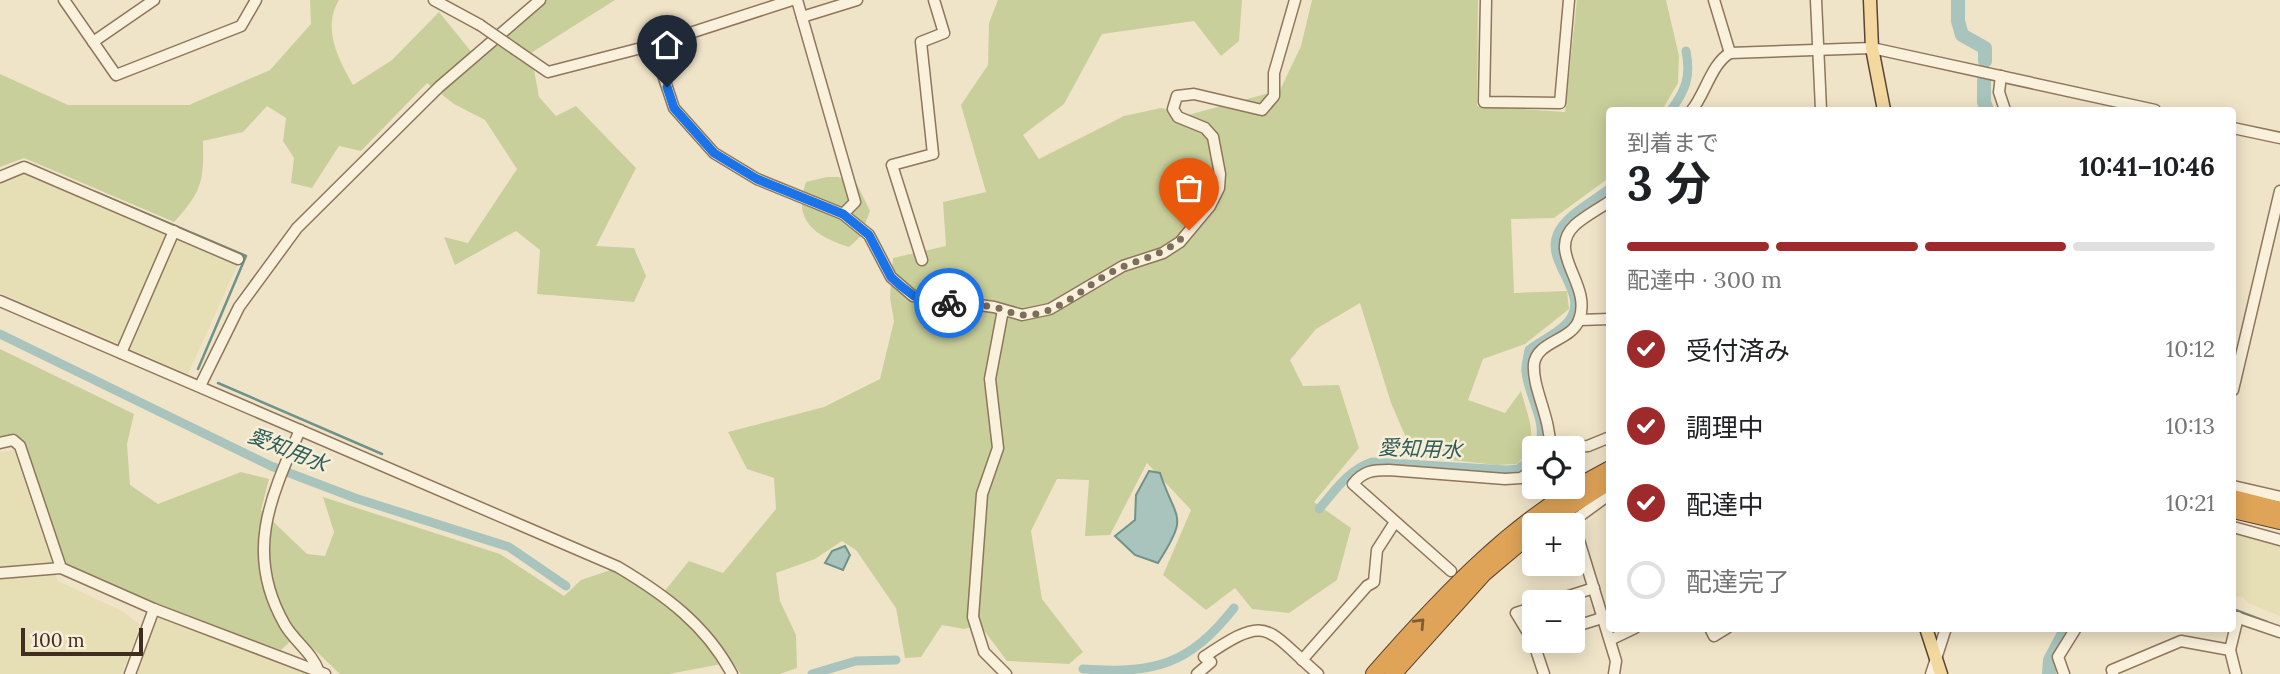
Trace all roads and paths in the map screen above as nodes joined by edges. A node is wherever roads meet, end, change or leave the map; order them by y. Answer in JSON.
{"nodes":[{"id":1,"x":64,"y":0,"type":"edge"},
{"id":2,"x":154,"y":0,"type":"edge"},
{"id":3,"x":256,"y":0,"type":"edge"},
{"id":4,"x":434,"y":0,"type":"edge"},
{"id":5,"x":540,"y":0,"type":"edge"},
{"id":6,"x":794,"y":0,"type":"edge"},
{"id":7,"x":857,"y":0,"type":"edge"},
{"id":8,"x":934,"y":0,"type":"edge"},
{"id":9,"x":1295,"y":0,"type":"edge"},
{"id":10,"x":1486,"y":0,"type":"edge"},
{"id":11,"x":1569,"y":0,"type":"edge"},
{"id":12,"x":1714,"y":0,"type":"edge"},
{"id":13,"x":1816,"y":0,"type":"edge"},
{"id":14,"x":1870,"y":0,"type":"edge"},
{"id":15,"x":802,"y":17,"type":"junction"},
{"id":16,"x":93,"y":42,"type":"junction"},
{"id":17,"x":653,"y":45,"type":"junction"},
{"id":18,"x":1872,"y":48,"type":"junction"},
{"id":19,"x":1819,"y":51,"type":"junction"},
{"id":20,"x":1730,"y":53,"type":"junction"},
{"id":21,"x":2001,"y":76,"type":"junction"},
{"id":22,"x":1694,"y":107,"type":"edge"},
{"id":23,"x":1821,"y":107,"type":"edge"},
{"id":24,"x":1883,"y":107,"type":"edge"},
{"id":25,"x":2004,"y":107,"type":"edge"},
{"id":26,"x":2141,"y":107,"type":"edge"},
{"id":27,"x":2236,"y":129,"type":"edge"},
{"id":28,"x":2280,"y":138,"type":"edge"},
{"id":29,"x":0,"y":177,"type":"edge"},
{"id":30,"x":2280,"y":191,"type":"edge"},
{"id":31,"x":1606,"y":204,"type":"edge"},
{"id":32,"x":843,"y":214,"type":"junction"},
{"id":33,"x":174,"y":231,"type":"junction"},
{"id":34,"x":238,"y":259,"type":"dead end"},
{"id":35,"x":922,"y":260,"type":"dead end"},
{"id":36,"x":0,"y":301,"type":"edge"},
{"id":37,"x":1003,"y":310,"type":"junction"},
{"id":38,"x":1606,"y":319,"type":"edge"},
{"id":39,"x":1579,"y":320,"type":"junction"},
{"id":40,"x":121,"y":353,"type":"junction"},
{"id":41,"x":2236,"y":377,"type":"edge"},
{"id":42,"x":200,"y":386,"type":"junction"},
{"id":43,"x":300,"y":430,"type":"junction"},
{"id":44,"x":1551,"y":436,"type":"edge"},
{"id":45,"x":1606,"y":439,"type":"edge"},
{"id":46,"x":0,"y":443,"type":"edge"},
{"id":47,"x":1585,"y":446,"type":"edge"},
{"id":48,"x":1606,"y":471,"type":"edge"},
{"id":49,"x":1522,"y":477,"type":"edge"},
{"id":50,"x":1606,"y":484,"type":"edge"},
{"id":51,"x":2236,"y":487,"type":"edge"},
{"id":52,"x":1606,"y":497,"type":"edge"},
{"id":53,"x":2280,"y":498,"type":"edge"},
{"id":54,"x":2236,"y":499,"type":"edge"},
{"id":55,"x":2280,"y":510,"type":"edge"},
{"id":56,"x":2236,"y":511,"type":"edge"},
{"id":57,"x":1560,"y":513,"type":"edge"},
{"id":58,"x":2280,"y":521,"type":"edge"},
{"id":59,"x":1395,"y":522,"type":"junction"},
{"id":60,"x":2236,"y":528,"type":"edge"},
{"id":61,"x":2280,"y":540,"type":"edge"},
{"id":62,"x":1522,"y":541,"type":"edge"},
{"id":63,"x":61,"y":568,"type":"junction"},
{"id":64,"x":1451,"y":571,"type":"dead end"},
{"id":65,"x":0,"y":573,"type":"edge"},
{"id":66,"x":1594,"y":588,"type":"junction"},
{"id":67,"x":1585,"y":591,"type":"edge"},
{"id":68,"x":154,"y":609,"type":"junction"},
{"id":69,"x":2236,"y":616,"type":"edge"},
{"id":70,"x":1602,"y":618,"type":"junction"},
{"id":71,"x":1585,"y":624,"type":"edge"},
{"id":72,"x":1606,"y":629,"type":"edge"},
{"id":73,"x":1607,"y":632,"type":"edge"},
{"id":74,"x":1627,"y":632,"type":"edge"},
{"id":75,"x":1927,"y":632,"type":"edge"},
{"id":76,"x":1945,"y":632,"type":"edge"},
{"id":77,"x":2074,"y":632,"type":"edge"},
{"id":78,"x":2233,"y":632,"type":"edge"},
{"id":79,"x":2280,"y":632,"type":"edge"},
{"id":80,"x":1610,"y":640,"type":"junction"},
{"id":81,"x":2230,"y":650,"type":"junction"},
{"id":82,"x":1538,"y":653,"type":"edge"},
{"id":83,"x":2058,"y":657,"type":"junction"},
{"id":84,"x":1936,"y":659,"type":"junction"},
{"id":85,"x":1302,"y":660,"type":"junction"},
{"id":86,"x":322,"y":673,"type":"edge"},
{"id":87,"x":130,"y":674,"type":"edge"},
{"id":88,"x":732,"y":674,"type":"edge"},
{"id":89,"x":1006,"y":674,"type":"edge"},
{"id":90,"x":1197,"y":674,"type":"edge"},
{"id":91,"x":1318,"y":674,"type":"edge"},
{"id":92,"x":1374,"y":674,"type":"edge"},
{"id":93,"x":1393,"y":674,"type":"edge"},
{"id":94,"x":1544,"y":674,"type":"edge"},
{"id":95,"x":1614,"y":674,"type":"edge"},
{"id":96,"x":1931,"y":674,"type":"edge"},
{"id":97,"x":1941,"y":674,"type":"edge"},
{"id":98,"x":2056,"y":674,"type":"edge"},
{"id":99,"x":2064,"y":674,"type":"edge"},
{"id":100,"x":2113,"y":674,"type":"edge"},
{"id":101,"x":2236,"y":674,"type":"edge"}],
"edges":[{"from":1,"to":16,"type":"street"},
{"from":2,"to":16,"type":"street"},
{"from":3,"to":16,"type":"street"},
{"from":4,"to":17,"type":"street","bridge":true},
{"from":5,"to":42,"type":"street"},
{"from":6,"to":15,"type":"street"},
{"from":6,"to":17,"type":"street"},
{"from":7,"to":15,"type":"street"},
{"from":8,"to":35,"type":"street"},
{"from":9,"to":37,"type":"street"},
{"from":10,"to":11,"type":"street"},
{"from":12,"to":20,"type":"street"},
{"from":13,"to":19,"type":"street"},
{"from":14,"to":18,"type":"main road"},
{"from":15,"to":32,"type":"street"},
{"from":17,"to":32,"type":"street"},
{"from":18,"to":19,"type":"street"},
{"from":18,"to":21,"type":"street"},
{"from":18,"to":24,"type":"main road"},
{"from":19,"to":20,"type":"street"},
{"from":19,"to":23,"type":"street"},
{"from":20,"to":22,"type":"street"},
{"from":21,"to":25,"type":"street"},
{"from":21,"to":26,"type":"street"},
{"from":27,"to":28,"type":"street"},
{"from":29,"to":33,"type":"street"},
{"from":30,"to":41,"type":"street"},
{"from":31,"to":39,"type":"street"},
{"from":32,"to":37,"type":"street"},
{"from":33,"to":34,"type":"street"},
{"from":33,"to":40,"type":"street"},
{"from":36,"to":40,"type":"street"},
{"from":37,"to":89,"type":"street"},
{"from":38,"to":39,"type":"street"},
{"from":39,"to":44,"type":"street"},
{"from":40,"to":42,"type":"street"},
{"from":42,"to":43,"type":"street"},
{"from":43,"to":86,"type":"street"},
{"from":43,"to":88,"type":"street"},
{"from":45,"to":47,"type":"street"},
{"from":46,"to":63,"type":"street"},
{"from":92,"to":48,"type":"highway","one_way":true},
{"from":49,"to":59,"type":"street"},
{"from":50,"to":57,"type":"highway"},
{"from":51,"to":53,"type":"street"},
{"from":52,"to":66,"type":"street"},
{"from":54,"to":55,"type":"highway"},
{"from":56,"to":58,"type":"highway"},
{"from":59,"to":64,"type":"street"},
{"from":59,"to":85,"type":"street"},
{"from":60,"to":61,"type":"street"},
{"from":62,"to":93,"type":"highway"},
{"from":63,"to":65,"type":"street"},
{"from":63,"to":68,"type":"street"},
{"from":66,"to":67,"type":"street"},
{"from":66,"to":70,"type":"street"},
{"from":68,"to":86,"type":"street"},
{"from":68,"to":87,"type":"street"},
{"from":69,"to":79,"type":"street"},
{"from":70,"to":71,"type":"street"},
{"from":70,"to":72,"type":"street"},
{"from":73,"to":80,"type":"street"},
{"from":74,"to":80,"type":"street"},
{"from":75,"to":84,"type":"main road"},
{"from":76,"to":84,"type":"street"},
{"from":77,"to":83,"type":"street"},
{"from":78,"to":81,"type":"street"},
{"from":80,"to":95,"type":"street"},
{"from":81,"to":100,"type":"street"},
{"from":81,"to":101,"type":"street"},
{"from":82,"to":94,"type":"street"},
{"from":83,"to":98,"type":"street"},
{"from":83,"to":99,"type":"street"},
{"from":84,"to":96,"type":"street"},
{"from":84,"to":97,"type":"main road"},
{"from":85,"to":90,"type":"street"},
{"from":85,"to":91,"type":"street"}]}
